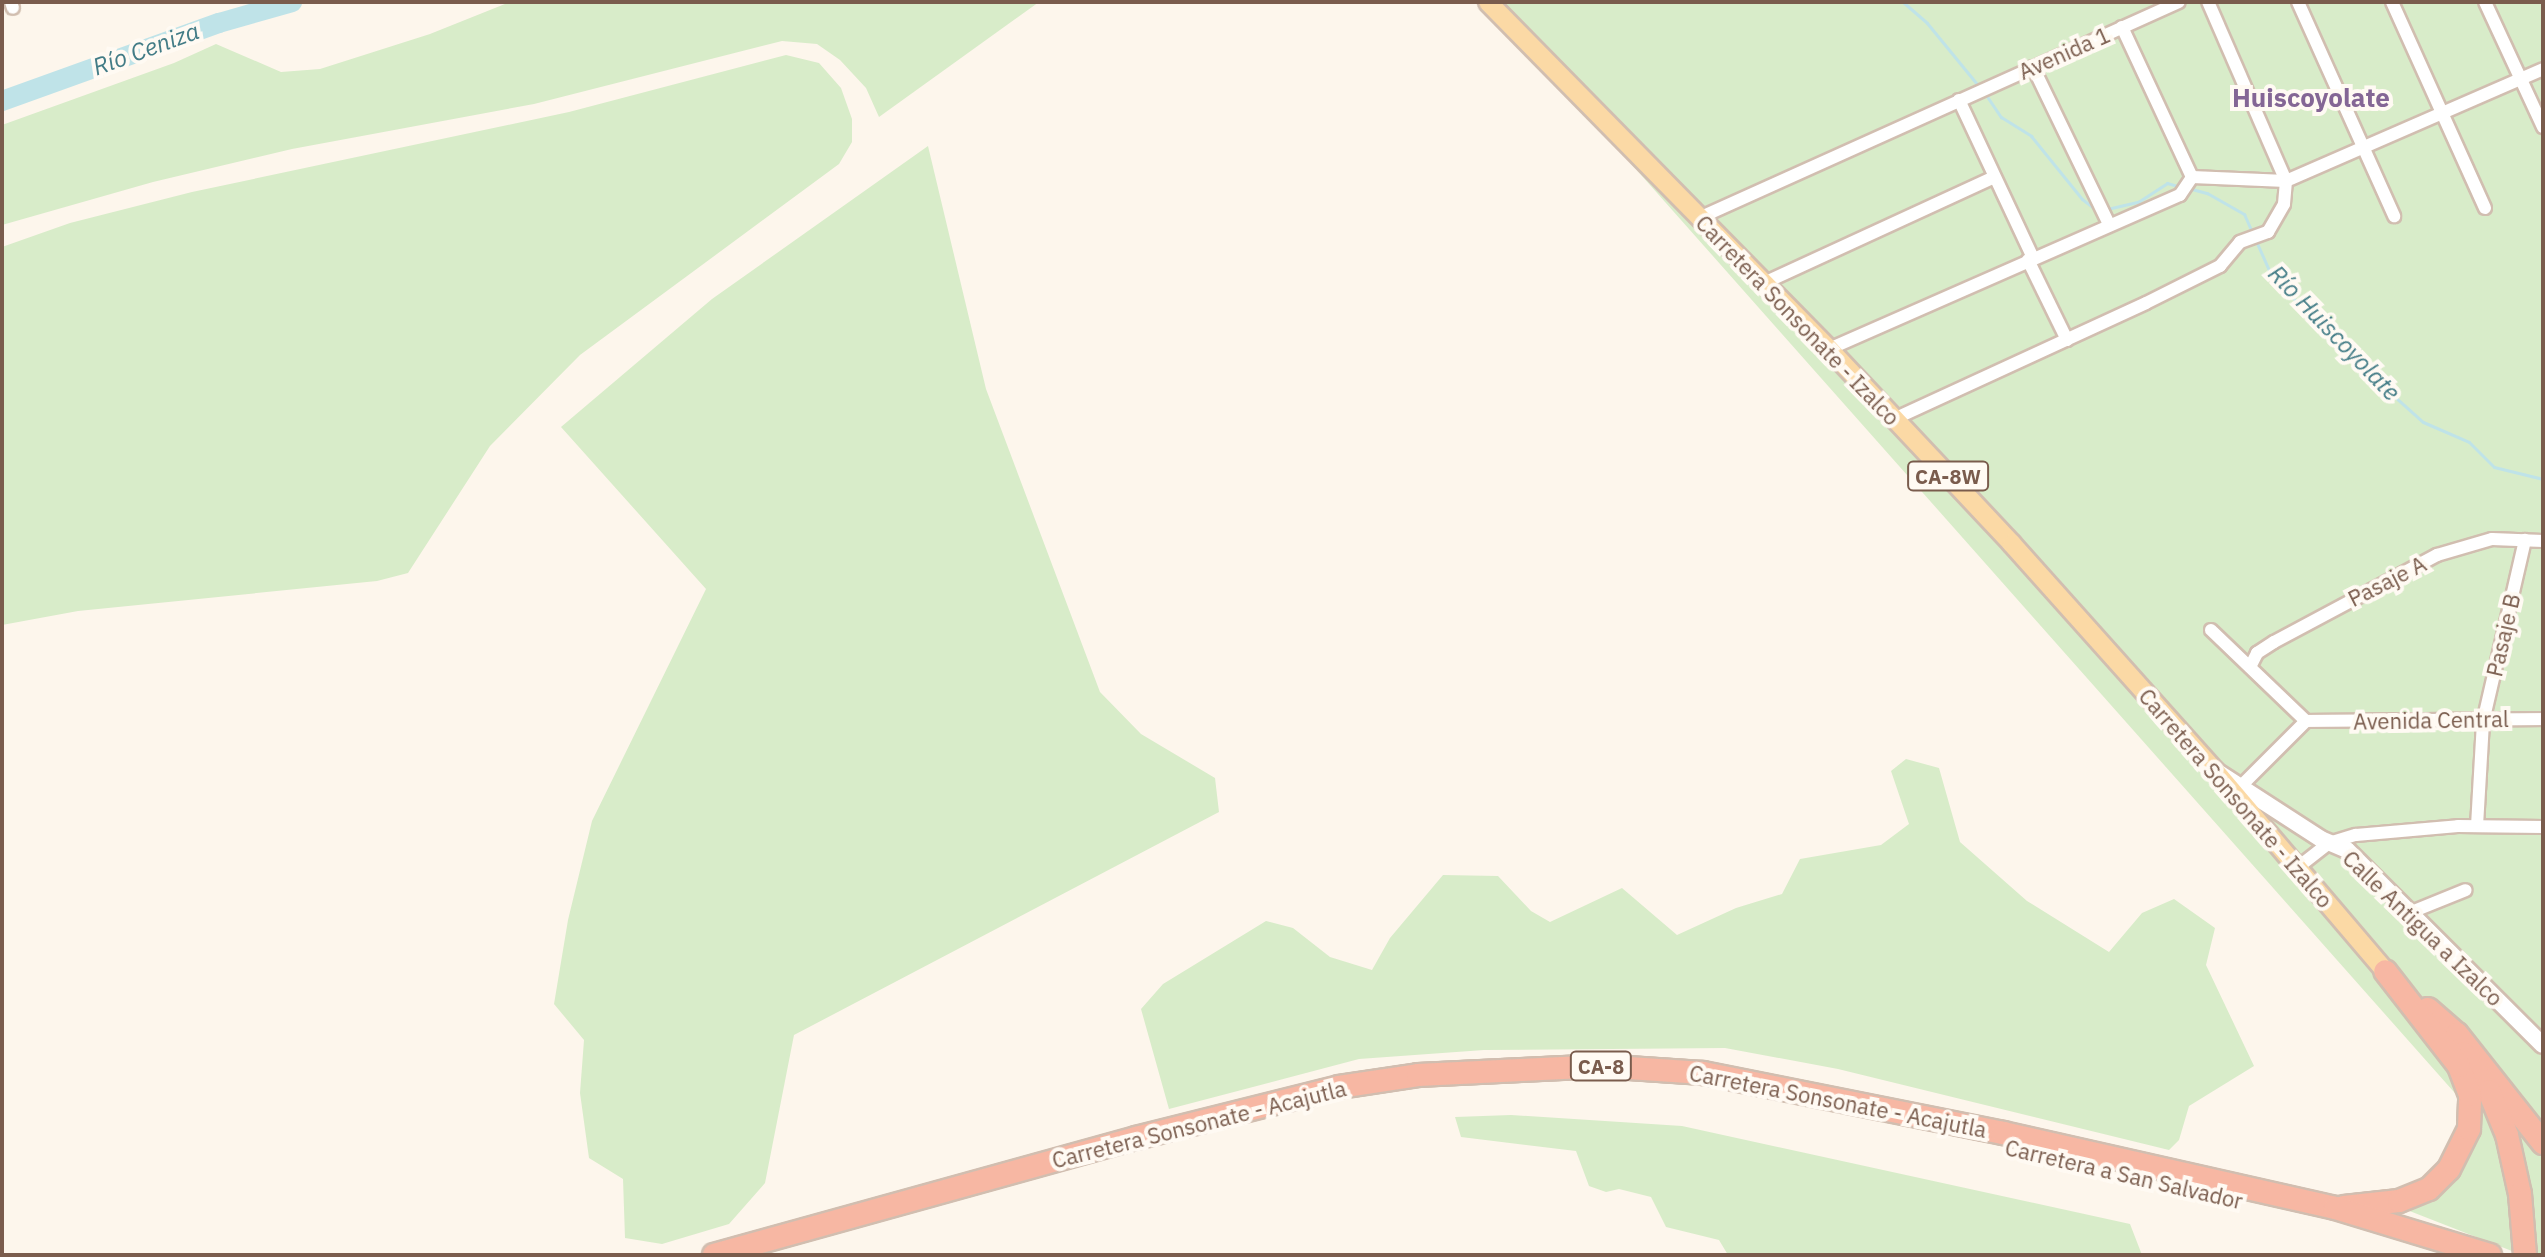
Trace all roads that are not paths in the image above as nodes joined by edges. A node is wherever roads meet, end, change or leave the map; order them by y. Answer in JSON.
{"nodes":[{"id":1,"x":1488,"y":2,"type":"edge"},
{"id":2,"x":2179,"y":2,"type":"edge"},
{"id":3,"x":2208,"y":2,"type":"edge"},
{"id":4,"x":2298,"y":2,"type":"edge"},
{"id":5,"x":2392,"y":2,"type":"edge"},
{"id":6,"x":2485,"y":2,"type":"edge"},
{"id":7,"x":2122,"y":27,"type":"junction"},
{"id":8,"x":2033,"y":67,"type":"junction"},
{"id":9,"x":2543,"y":69,"type":"edge"},
{"id":10,"x":2521,"y":80,"type":"junction"},
{"id":11,"x":1965,"y":97,"type":"junction"},
{"id":12,"x":2443,"y":113,"type":"junction"},
{"id":13,"x":2543,"y":127,"type":"edge"},
{"id":14,"x":2360,"y":149,"type":"junction"},
{"id":15,"x":1994,"y":177,"type":"junction"},
{"id":16,"x":2190,"y":180,"type":"junction"},
{"id":17,"x":2286,"y":181,"type":"junction"},
{"id":18,"x":2485,"y":208,"type":"dead end"},
{"id":19,"x":2394,"y":216,"type":"dead end"},
{"id":20,"x":1699,"y":218,"type":"junction"},
{"id":21,"x":2107,"y":220,"type":"junction"},
{"id":22,"x":2030,"y":259,"type":"junction"},
{"id":23,"x":1764,"y":283,"type":"junction"},
{"id":24,"x":2067,"y":340,"type":"junction"},
{"id":25,"x":1829,"y":349,"type":"junction"},
{"id":26,"x":1894,"y":419,"type":"junction"},
{"id":27,"x":2525,"y":540,"type":"junction"},
{"id":28,"x":2543,"y":541,"type":"edge"},
{"id":29,"x":2211,"y":630,"type":"dead end"},
{"id":30,"x":2250,"y":667,"type":"junction"},
{"id":31,"x":2543,"y":719,"type":"edge"},
{"id":32,"x":2306,"y":721,"type":"junction"},
{"id":33,"x":2483,"y":722,"type":"junction"},
{"id":34,"x":2215,"y":771,"type":"junction"},
{"id":35,"x":2241,"y":786,"type":"junction"},
{"id":36,"x":2477,"y":826,"type":"junction"},
{"id":37,"x":2543,"y":827,"type":"edge"},
{"id":38,"x":2329,"y":843,"type":"junction"},
{"id":39,"x":2297,"y":868,"type":"junction"},
{"id":40,"x":2466,"y":890,"type":"dead end"},
{"id":41,"x":2409,"y":913,"type":"junction"},
{"id":42,"x":2385,"y":971,"type":"junction"},
{"id":43,"x":2543,"y":1045,"type":"edge"},
{"id":44,"x":2543,"y":1143,"type":"edge"},
{"id":45,"x":2335,"y":1208,"type":"junction"},
{"id":46,"x":714,"y":1255,"type":"edge"},
{"id":47,"x":765,"y":1255,"type":"edge"},
{"id":48,"x":2449,"y":1255,"type":"edge"},
{"id":49,"x":2490,"y":1255,"type":"edge"},
{"id":50,"x":2525,"y":1255,"type":"edge"}],
"edges":[{"from":1,"to":20,"type":"main road","name":"Carretera Sonsonate - Izalco","number":"CA-8W"},
{"from":2,"to":7,"type":"street","name":"Avenida 1"},
{"from":3,"to":17,"type":"street"},
{"from":4,"to":14,"type":"street"},
{"from":5,"to":12,"type":"street"},
{"from":6,"to":10,"type":"street"},
{"from":7,"to":8,"type":"street","name":"Avenida 1"},
{"from":7,"to":16,"type":"street"},
{"from":8,"to":11,"type":"street","name":"Avenida 1"},
{"from":8,"to":21,"type":"street"},
{"from":9,"to":10,"type":"street"},
{"from":10,"to":12,"type":"street"},
{"from":10,"to":13,"type":"street"},
{"from":11,"to":15,"type":"street"},
{"from":11,"to":20,"type":"street","name":"Avenida 1"},
{"from":12,"to":14,"type":"street"},
{"from":12,"to":18,"type":"street"},
{"from":14,"to":17,"type":"street"},
{"from":14,"to":19,"type":"street"},
{"from":15,"to":22,"type":"street"},
{"from":15,"to":23,"type":"street"},
{"from":16,"to":17,"type":"street"},
{"from":16,"to":21,"type":"street"},
{"from":17,"to":24,"type":"street"},
{"from":20,"to":23,"type":"main road","name":"Carretera Sonsonate - Izalco","number":"CA-8W"},
{"from":21,"to":22,"type":"street"},
{"from":22,"to":24,"type":"street"},
{"from":22,"to":25,"type":"street"},
{"from":23,"to":25,"type":"main road","name":"Carretera Sonsonate - Izalco","number":"CA-8W"},
{"from":24,"to":26,"type":"street"},
{"from":25,"to":26,"type":"main road","name":"Carretera Sonsonate - Izalco","number":"CA-8W"},
{"from":26,"to":34,"type":"main road","name":"Carretera Sonsonate - Izalco","number":"CA-8W"},
{"from":27,"to":28,"type":"street","name":"Pasaje A"},
{"from":27,"to":30,"type":"street","name":"Pasaje A"},
{"from":27,"to":33,"type":"street","name":"Pasaje B"},
{"from":29,"to":30,"type":"street"},
{"from":30,"to":32,"type":"street"},
{"from":31,"to":33,"type":"street","name":"Avenida Central"},
{"from":32,"to":33,"type":"street","name":"Avenida Central"},
{"from":32,"to":35,"type":"street"},
{"from":33,"to":36,"type":"street","name":"Pasaje B"},
{"from":34,"to":35,"type":"street","name":"Calle Antigua a Izalco"},
{"from":34,"to":39,"type":"main road","name":"Carretera Sonsonate - Izalco","number":"CA-8W"},
{"from":35,"to":38,"type":"street","name":"Calle Antigua a Izalco"},
{"from":36,"to":37,"type":"street"},
{"from":36,"to":38,"type":"street"},
{"from":38,"to":39,"type":"street"},
{"from":38,"to":41,"type":"street","name":"Calle Antigua a Izalco"},
{"from":39,"to":42,"type":"main road","name":"Carretera Sonsonate - Izalco","number":"CA-8W"},
{"from":40,"to":41,"type":"street"},
{"from":41,"to":43,"type":"street","name":"Calle Antigua a Izalco"},
{"from":42,"to":44,"type":"highway"},
{"from":42,"to":45,"type":"highway"},
{"from":42,"to":50,"type":"highway"},
{"from":45,"to":46,"type":"highway","name":"Carretera Sonsonate - Acajutla","number":"CA-8"},
{"from":45,"to":49,"type":"highway","name":"Carretera Sonsonate - Acajutla","number":"CA-8"},
{"from":47,"to":48,"type":"highway","name":"Carretera a San Salvador","number":"CA-8"}]}
